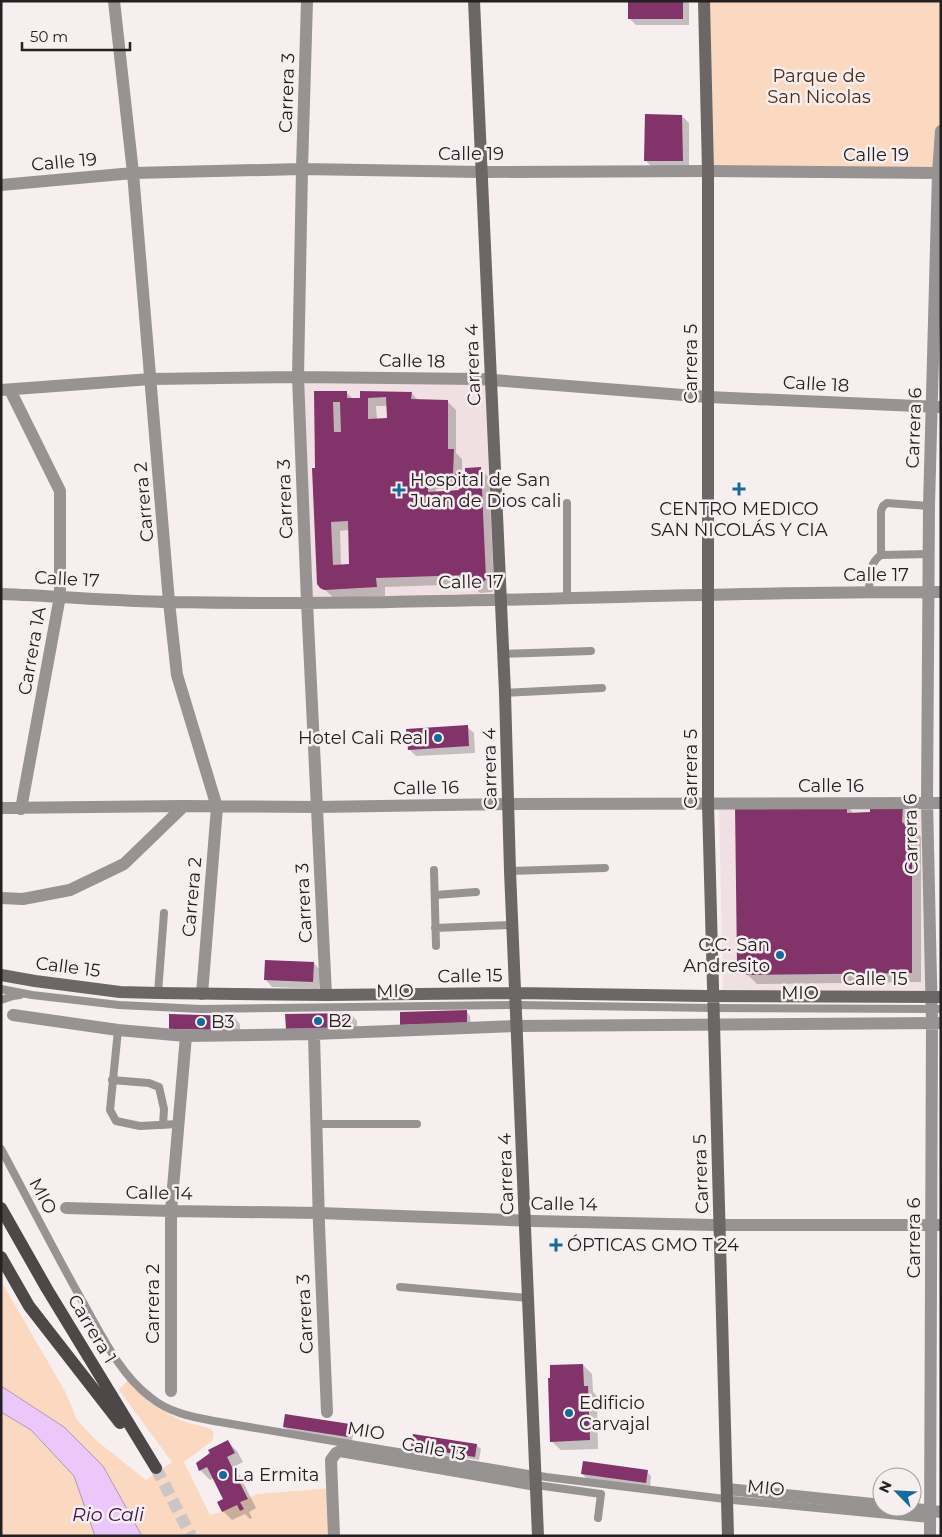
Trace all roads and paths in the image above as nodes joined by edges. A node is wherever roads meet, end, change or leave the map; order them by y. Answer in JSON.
{"nodes":[{"id":1,"x":114,"y":1,"type":"edge"},
{"id":2,"x":307,"y":1,"type":"edge"},
{"id":3,"x":474,"y":1,"type":"edge"},
{"id":4,"x":704,"y":1,"type":"edge"},
{"id":5,"x":941,"y":131,"type":"edge"},
{"id":6,"x":302,"y":169,"type":"junction"},
{"id":7,"x":708,"y":171,"type":"junction"},
{"id":8,"x":482,"y":172,"type":"junction"},
{"id":9,"x":133,"y":173,"type":"junction"},
{"id":10,"x":940,"y":173,"type":"edge"},
{"id":11,"x":1,"y":185,"type":"edge"},
{"id":12,"x":298,"y":377,"type":"junction"},
{"id":13,"x":151,"y":380,"type":"junction"},
{"id":14,"x":491,"y":380,"type":"junction"},
{"id":15,"x":5,"y":390,"type":"edge"},
{"id":16,"x":708,"y":397,"type":"junction"},
{"id":17,"x":937,"y":407,"type":"edge"},
{"id":18,"x":566,"y":503,"type":"dead end"},
{"id":19,"x":930,"y":506,"type":"junction"},
{"id":20,"x":929,"y":554,"type":"junction"},
{"id":21,"x":881,"y":555,"type":"junction"},
{"id":22,"x":869,"y":592,"type":"junction"},
{"id":23,"x":935,"y":592,"type":"edge"},
{"id":24,"x":1,"y":594,"type":"edge"},
{"id":25,"x":708,"y":594,"type":"junction"},
{"id":26,"x":60,"y":596,"type":"junction"},
{"id":27,"x":567,"y":597,"type":"junction"},
{"id":28,"x":500,"y":600,"type":"junction"},
{"id":29,"x":169,"y":602,"type":"junction"},
{"id":30,"x":307,"y":602,"type":"junction"},
{"id":31,"x":591,"y":651,"type":"dead end"},
{"id":32,"x":503,"y":654,"type":"junction"},
{"id":33,"x":602,"y":688,"type":"dead end"},
{"id":34,"x":505,"y":693,"type":"junction"},
{"id":35,"x":927,"y":802,"type":"junction"},
{"id":36,"x":941,"y":803,"type":"edge"},
{"id":37,"x":508,"y":804,"type":"junction"},
{"id":38,"x":708,"y":804,"type":"junction"},
{"id":39,"x":184,"y":806,"type":"junction"},
{"id":40,"x":217,"y":807,"type":"junction"},
{"id":41,"x":317,"y":807,"type":"junction"},
{"id":42,"x":1,"y":808,"type":"edge"},
{"id":43,"x":21,"y":809,"type":"junction"},
{"id":44,"x":604,"y":868,"type":"dead end"},
{"id":45,"x":434,"y":870,"type":"dead end"},
{"id":46,"x":510,"y":871,"type":"junction"},
{"id":47,"x":476,"y":892,"type":"dead end"},
{"id":48,"x":435,"y":895,"type":"junction"},
{"id":49,"x":1,"y":898,"type":"edge"},
{"id":50,"x":164,"y":913,"type":"dead end"},
{"id":51,"x":513,"y":925,"type":"junction"},
{"id":52,"x":435,"y":928,"type":"junction"},
{"id":53,"x":436,"y":946,"type":"dead end"},
{"id":54,"x":1,"y":975,"type":"edge"},
{"id":55,"x":1,"y":989,"type":"edge"},
{"id":56,"x":158,"y":993,"type":"junction"},
{"id":57,"x":32,"y":994,"type":"junction"},
{"id":58,"x":202,"y":994,"type":"junction"},
{"id":59,"x":326,"y":995,"type":"junction"},
{"id":60,"x":516,"y":999,"type":"junction"},
{"id":61,"x":1,"y":1000,"type":"edge"},
{"id":62,"x":714,"y":1002,"type":"junction"},
{"id":63,"x":936,"y":1003,"type":"edge"},
{"id":64,"x":13,"y":1015,"type":"dead end"},
{"id":65,"x":936,"y":1023,"type":"edge"},
{"id":66,"x":714,"y":1025,"type":"junction"},
{"id":67,"x":518,"y":1026,"type":"junction"},
{"id":68,"x":118,"y":1030,"type":"junction"},
{"id":69,"x":314,"y":1034,"type":"junction"},
{"id":70,"x":186,"y":1036,"type":"junction"},
{"id":71,"x":112,"y":1080,"type":"junction"},
{"id":72,"x":178,"y":1124,"type":"junction"},
{"id":73,"x":316,"y":1124,"type":"junction"},
{"id":74,"x":417,"y":1124,"type":"dead end"},
{"id":75,"x":162,"y":1125,"type":"junction"},
{"id":76,"x":1,"y":1149,"type":"edge"},
{"id":77,"x":1,"y":1208,"type":"edge"},
{"id":78,"x":66,"y":1208,"type":"dead end"},
{"id":79,"x":171,"y":1211,"type":"junction"},
{"id":80,"x":318,"y":1213,"type":"junction"},
{"id":81,"x":525,"y":1220,"type":"junction"},
{"id":82,"x":720,"y":1224,"type":"junction"},
{"id":83,"x":936,"y":1225,"type":"edge"},
{"id":84,"x":1,"y":1257,"type":"edge"},
{"id":85,"x":400,"y":1286,"type":"dead end"},
{"id":86,"x":528,"y":1298,"type":"junction"},
{"id":87,"x":171,"y":1392,"type":"dead end"},
{"id":88,"x":327,"y":1412,"type":"dead end"},
{"id":89,"x":535,"y":1480,"type":"junction"},
{"id":90,"x":727,"y":1494,"type":"junction"},
{"id":91,"x":872,"y":1504,"type":"edge"},
{"id":92,"x":922,"y":1512,"type":"edge"},
{"id":93,"x":936,"y":1515,"type":"edge"},
{"id":94,"x":598,"y":1518,"type":"dead end"},
{"id":95,"x":334,"y":1536,"type":"edge"},
{"id":96,"x":538,"y":1536,"type":"edge"},
{"id":97,"x":728,"y":1536,"type":"edge"},
{"id":98,"x":930,"y":1536,"type":"edge"}],
"edges":[{"from":1,"to":9,"type":"street","name":"Carrera 2"},
{"from":2,"to":6,"type":"street","name":"Carrera 3"},
{"from":3,"to":8,"type":"street","name":"Carrera 4"},
{"from":4,"to":7,"type":"street","name":"Carrera 5"},
{"from":5,"to":10,"type":"street","name":"Carrera 6"},
{"from":6,"to":8,"type":"street","name":"Calle 19"},
{"from":6,"to":9,"type":"street","name":"Calle 19"},
{"from":6,"to":12,"type":"street","name":"Carrera 3"},
{"from":7,"to":8,"type":"street","name":"Calle 19"},
{"from":7,"to":10,"type":"street","name":"Calle 19"},
{"from":7,"to":16,"type":"street","name":"Carrera 5"},
{"from":8,"to":14,"type":"street","name":"Carrera 4"},
{"from":9,"to":11,"type":"street","name":"Calle 19"},
{"from":9,"to":13,"type":"street","name":"Carrera 2"},
{"from":10,"to":17,"type":"street","name":"Carrera 6"},
{"from":12,"to":13,"type":"street","name":"Calle 18"},
{"from":12,"to":14,"type":"street","name":"Calle 18"},
{"from":12,"to":30,"type":"street","name":"Carrera 3"},
{"from":13,"to":15,"type":"street","name":"Calle 18"},
{"from":13,"to":29,"type":"street","name":"Carrera 2"},
{"from":14,"to":16,"type":"street","name":"Calle 18"},
{"from":14,"to":28,"type":"street","name":"Carrera 4"},
{"from":15,"to":26,"type":"street","name":"Carrera 1A"},
{"from":16,"to":17,"type":"street","name":"Calle 18"},
{"from":16,"to":25,"type":"street","name":"Carrera 5"},
{"from":17,"to":19,"type":"street","name":"Carrera 6"},
{"from":18,"to":27,"type":"lane"},
{"from":19,"to":20,"type":"street","name":"Carrera 6"},
{"from":19,"to":21,"type":"lane"},
{"from":20,"to":21,"type":"lane"},
{"from":20,"to":23,"type":"street","name":"Carrera 6"},
{"from":21,"to":22,"type":"lane"},
{"from":22,"to":23,"type":"street","name":"Calle 17"},
{"from":22,"to":25,"type":"street","name":"Calle 17"},
{"from":23,"to":35,"type":"street","name":"Carrera 6"},
{"from":24,"to":26,"type":"street","name":"Calle 17"},
{"from":25,"to":27,"type":"street","name":"Calle 17"},
{"from":25,"to":38,"type":"street","name":"Carrera 5"},
{"from":26,"to":29,"type":"street","name":"Calle 17"},
{"from":26,"to":43,"type":"street","name":"Carrera 1A"},
{"from":27,"to":28,"type":"street","name":"Calle 17"},
{"from":28,"to":30,"type":"street","name":"Calle 17"},
{"from":28,"to":32,"type":"street","name":"Carrera 4"},
{"from":29,"to":30,"type":"street","name":"Calle 17"},
{"from":29,"to":40,"type":"street","name":"Carrera 2"},
{"from":30,"to":41,"type":"street","name":"Carrera 3"},
{"from":31,"to":32,"type":"lane"},
{"from":32,"to":34,"type":"street","name":"Carrera 4"},
{"from":33,"to":34,"type":"lane"},
{"from":34,"to":37,"type":"street","name":"Carrera 4"},
{"from":35,"to":36,"type":"street","name":"Calle 16"},
{"from":35,"to":38,"type":"street","name":"Calle 16"},
{"from":35,"to":63,"type":"street","name":"Carrera 6"},
{"from":37,"to":38,"type":"street","name":"Calle 16"},
{"from":37,"to":41,"type":"street","name":"Calle 16"},
{"from":37,"to":46,"type":"street","name":"Carrera 4"},
{"from":38,"to":62,"type":"street","name":"Carrera 5"},
{"from":39,"to":40,"type":"street","name":"Calle 16"},
{"from":39,"to":43,"type":"street","name":"Calle 16"},
{"from":39,"to":49,"type":"street"},
{"from":40,"to":41,"type":"street","name":"Calle 16"},
{"from":40,"to":58,"type":"street","name":"Carrera 2"},
{"from":41,"to":59,"type":"street","name":"Carrera 3"},
{"from":42,"to":43,"type":"street","name":"Calle 16"},
{"from":44,"to":46,"type":"lane"},
{"from":45,"to":48,"type":"lane"},
{"from":46,"to":51,"type":"street","name":"Carrera 4"},
{"from":47,"to":48,"type":"lane"},
{"from":48,"to":52,"type":"lane"},
{"from":50,"to":56,"type":"lane"},
{"from":51,"to":52,"type":"lane"},
{"from":51,"to":60,"type":"street","name":"Carrera 4"},
{"from":52,"to":53,"type":"lane"},
{"from":54,"to":56,"type":"street","name":"Calle 15"},
{"from":55,"to":57,"type":"lane","name":"MIO"},
{"from":56,"to":58,"type":"street","name":"Calle 15"},
{"from":57,"to":60,"type":"lane","name":"MIO"},
{"from":57,"to":61,"type":"lane"},
{"from":58,"to":59,"type":"street","name":"Calle 15"},
{"from":59,"to":60,"type":"street","name":"Calle 15"},
{"from":60,"to":62,"type":"street","name":"Calle 15"},
{"from":60,"to":67,"type":"street","name":"Carrera 4"},
{"from":62,"to":63,"type":"street","name":"Calle 15"},
{"from":62,"to":66,"type":"street","name":"Carrera 5"},
{"from":63,"to":65,"type":"street","name":"Carrera 6"},
{"from":64,"to":68,"type":"street"},
{"from":65,"to":66,"type":"street"},
{"from":65,"to":83,"type":"street","name":"Carrera 6"},
{"from":66,"to":67,"type":"street"},
{"from":66,"to":82,"type":"street","name":"Carrera 5"},
{"from":67,"to":69,"type":"street"},
{"from":67,"to":81,"type":"street","name":"Carrera 4"},
{"from":68,"to":70,"type":"street"},
{"from":68,"to":71,"type":"lane"},
{"from":69,"to":70,"type":"street"},
{"from":69,"to":73,"type":"street","name":"Carrera 3"},
{"from":70,"to":72,"type":"street","name":"Carrera 2"},
{"from":71,"to":75,"type":"lane"},
{"from":71,"to":75,"type":"lane"},
{"from":72,"to":75,"type":"lane"},
{"from":72,"to":79,"type":"street","name":"Carrera 2"},
{"from":73,"to":74,"type":"lane"},
{"from":73,"to":80,"type":"street","name":"Carrera 3"},
{"from":76,"to":89,"type":"lane","name":"MIO"},
{"from":77,"to":84,"type":"main road","name":"Carrera 1"},
{"from":78,"to":79,"type":"street","name":"Calle 14"},
{"from":79,"to":80,"type":"street","name":"Calle 14"},
{"from":79,"to":87,"type":"street","name":"Carrera 2"},
{"from":80,"to":81,"type":"street","name":"Calle 14"},
{"from":80,"to":88,"type":"street","name":"Carrera 3"},
{"from":81,"to":82,"type":"street","name":"Calle 14"},
{"from":81,"to":86,"type":"street","name":"Carrera 4"},
{"from":82,"to":83,"type":"street","name":"Calle 14"},
{"from":82,"to":90,"type":"street","name":"Carrera 5"},
{"from":83,"to":93,"type":"street","name":"Carrera 6"},
{"from":85,"to":86,"type":"lane"},
{"from":86,"to":89,"type":"street","name":"Carrera 4"},
{"from":89,"to":90,"type":"lane","name":"MIO"},
{"from":89,"to":94,"type":"lane"},
{"from":89,"to":95,"type":"street","name":"Calle 13"},
{"from":89,"to":96,"type":"street","name":"Carrera 4"},
{"from":90,"to":91,"type":"street"},
{"from":90,"to":93,"type":"lane","name":"MIO"},
{"from":90,"to":97,"type":"street","name":"Carrera 5"},
{"from":92,"to":93,"type":"street"},
{"from":93,"to":98,"type":"street","name":"Carrera 6"}]}
